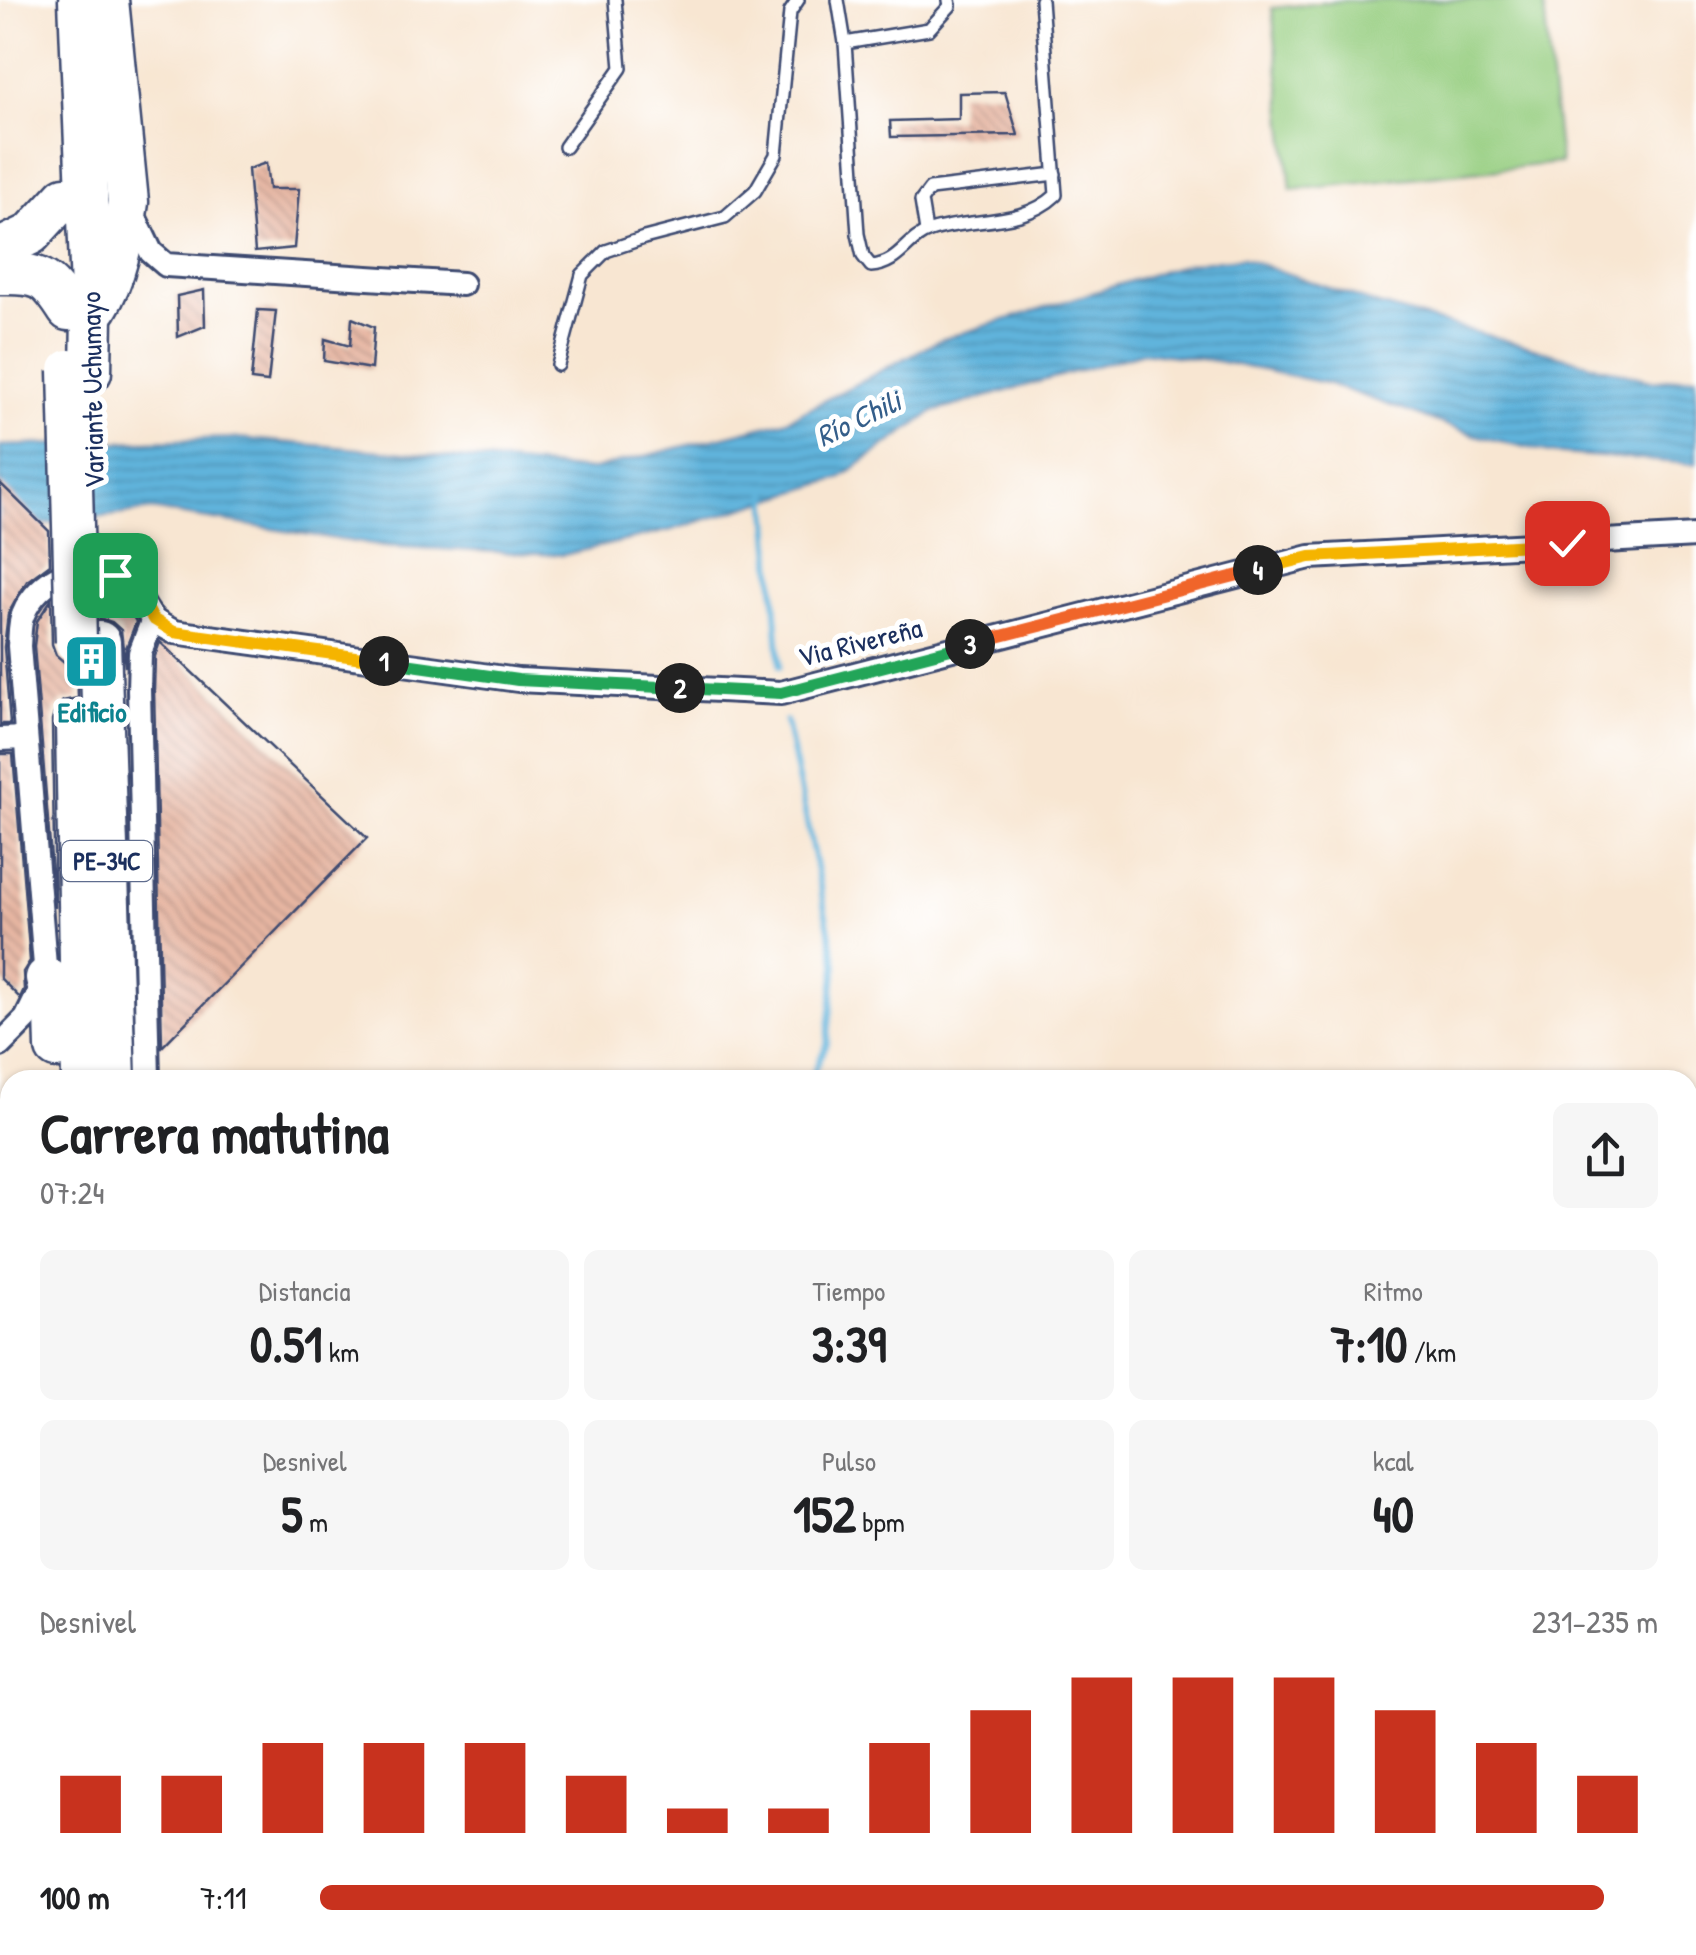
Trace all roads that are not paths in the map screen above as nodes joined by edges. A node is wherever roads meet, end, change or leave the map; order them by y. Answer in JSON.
{"nodes":[{"id":1,"x":615,"y":0,"type":"edge"},
{"id":2,"x":798,"y":0,"type":"edge"},
{"id":3,"x":838,"y":0,"type":"edge"},
{"id":4,"x":949,"y":0,"type":"edge"},
{"id":5,"x":1041,"y":0,"type":"edge"},
{"id":6,"x":78,"y":3,"type":"edge"},
{"id":7,"x":845,"y":42,"type":"junction"},
{"id":8,"x":565,"y":147,"type":"dead end"},
{"id":9,"x":1054,"y":174,"type":"junction"},
{"id":10,"x":65,"y":197,"type":"junction"},
{"id":11,"x":128,"y":202,"type":"junction"},
{"id":12,"x":926,"y":231,"type":"junction"},
{"id":13,"x":0,"y":249,"type":"edge"},
{"id":14,"x":0,"y":274,"type":"edge"},
{"id":15,"x":462,"y":284,"type":"dead end"},
{"id":16,"x":80,"y":313,"type":"junction"},
{"id":17,"x":558,"y":365,"type":"dead end"},
{"id":18,"x":1696,"y":536,"type":"edge"},
{"id":19,"x":153,"y":619,"type":"junction"},
{"id":20,"x":88,"y":642,"type":"junction"},
{"id":21,"x":26,"y":738,"type":"junction"},
{"id":22,"x":0,"y":739,"type":"edge"},
{"id":23,"x":78,"y":936,"type":"junction"},
{"id":24,"x":46,"y":978,"type":"junction"},
{"id":25,"x":80,"y":1037,"type":"junction"},
{"id":26,"x":0,"y":1045,"type":"edge"},
{"id":27,"x":57,"y":1070,"type":"edge"},
{"id":28,"x":82,"y":1070,"type":"edge"},
{"id":29,"x":113,"y":1070,"type":"edge"},
{"id":30,"x":148,"y":1070,"type":"edge"}],
"edges":[{"from":1,"to":8,"type":"lane"},
{"from":2,"to":17,"type":"lane"},
{"from":3,"to":7,"type":"lane"},
{"from":4,"to":7,"type":"lane"},
{"from":5,"to":9,"type":"lane"},
{"from":6,"to":10,"type":"highway","name":"Variante Uchumayo","number":"PE-34C"},
{"from":6,"to":11,"type":"highway"},
{"from":6,"to":16,"type":"highway","name":"Variante Uchumayo","number":"PE-34C"},
{"from":7,"to":12,"type":"lane"},
{"from":9,"to":12,"type":"lane"},
{"from":9,"to":12,"type":"lane"},
{"from":10,"to":13,"type":"highway"},
{"from":10,"to":16,"type":"highway","name":"Variante Uchumayo","number":"PE-34C"},
{"from":11,"to":15,"type":"street"},
{"from":11,"to":16,"type":"highway"},
{"from":14,"to":16,"type":"highway"},
{"from":16,"to":20,"type":"highway","name":"Variante Uchumayo","number":"PE-34C"},
{"from":18,"to":19,"type":"street","name":"Via Rivereña"},
{"from":19,"to":21,"type":"street"},
{"from":19,"to":30,"type":"street"},
{"from":20,"to":23,"type":"highway","name":"Variante Uchumayo","number":"PE-34C"},
{"from":20,"to":29,"type":"highway","name":"Variante Uchumayo","number":"PE-34C"},
{"from":21,"to":22,"type":"street"},
{"from":21,"to":24,"type":"street"},
{"from":23,"to":24,"type":"highway"},
{"from":23,"to":25,"type":"highway","name":"Variante Uchumayo","number":"PE-34C"},
{"from":24,"to":25,"type":"highway"},
{"from":24,"to":26,"type":"street"},
{"from":24,"to":27,"type":"highway"},
{"from":25,"to":28,"type":"highway","name":"Variante Uchumayo","number":"PE-34C"}]}
